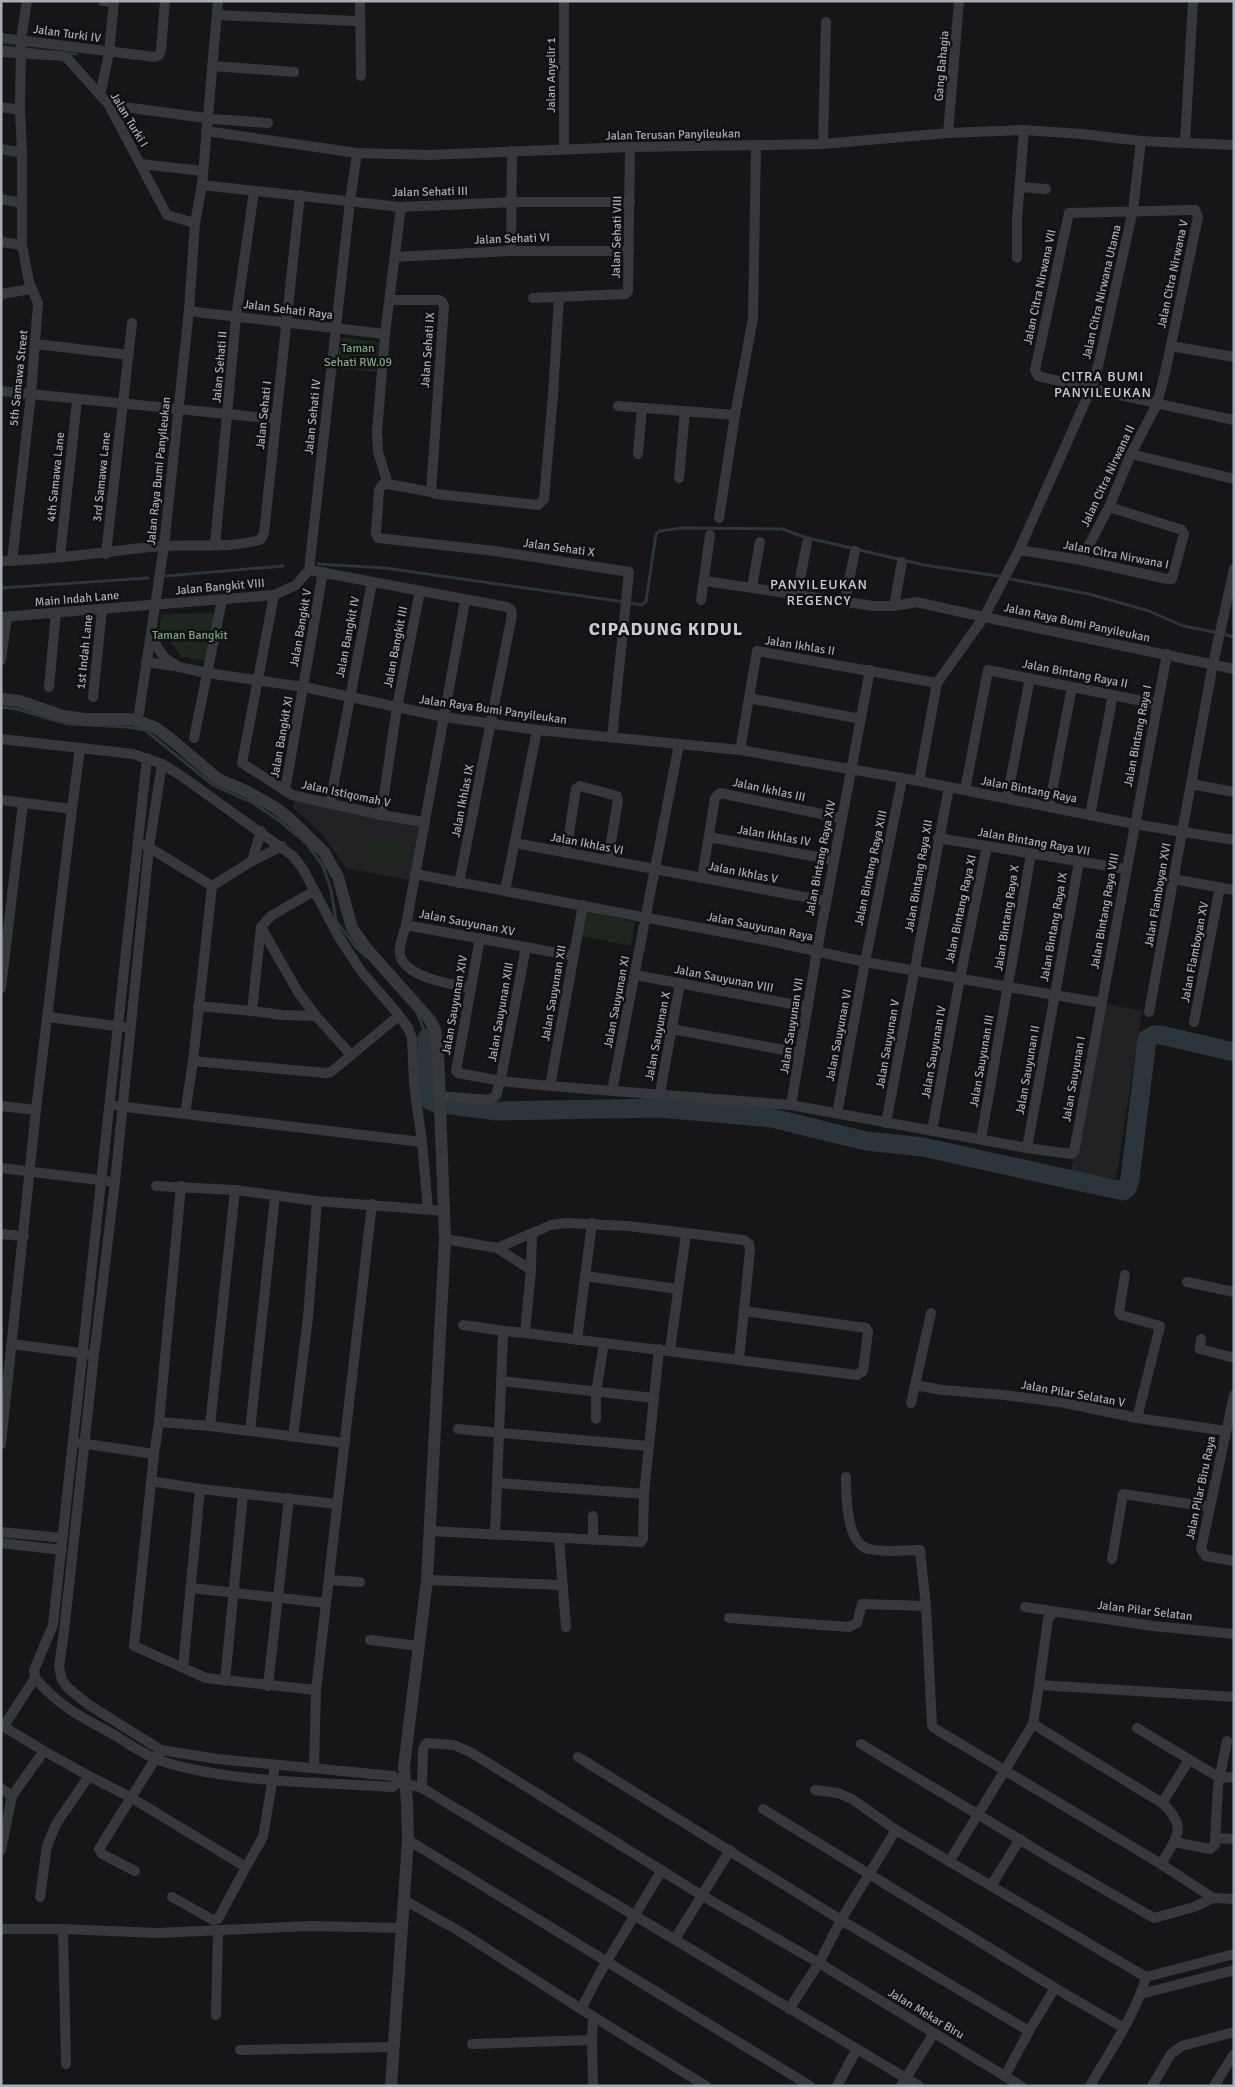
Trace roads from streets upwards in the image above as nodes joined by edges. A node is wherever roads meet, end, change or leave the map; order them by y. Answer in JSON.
{"nodes":[{"id":1,"x":27,"y":1,"type":"edge"},
{"id":2,"x":103,"y":1,"type":"edge"},
{"id":3,"x":165,"y":1,"type":"edge"},
{"id":4,"x":218,"y":1,"type":"edge"},
{"id":5,"x":360,"y":1,"type":"edge"},
{"id":6,"x":564,"y":1,"type":"edge"},
{"id":7,"x":960,"y":1,"type":"edge"},
{"id":8,"x":1193,"y":1,"type":"edge"},
{"id":9,"x":114,"y":2,"type":"edge"},
{"id":10,"x":216,"y":15,"type":"junction"},
{"id":11,"x":354,"y":21,"type":"dead end"},
{"id":12,"x":826,"y":22,"type":"dead end"},
{"id":13,"x":1,"y":38,"type":"edge"},
{"id":14,"x":22,"y":47,"type":"junction"},
{"id":15,"x":1,"y":52,"type":"edge"},
{"id":16,"x":108,"y":52,"type":"junction"},
{"id":17,"x":212,"y":66,"type":"junction"},
{"id":18,"x":294,"y":72,"type":"dead end"},
{"id":19,"x":362,"y":76,"type":"dead end"},
{"id":20,"x":100,"y":95,"type":"junction"},
{"id":21,"x":109,"y":105,"type":"junction"},
{"id":22,"x":1,"y":107,"type":"edge"},
{"id":23,"x":20,"y":110,"type":"junction"},
{"id":24,"x":208,"y":118,"type":"junction"},
{"id":25,"x":268,"y":123,"type":"dead end"},
{"id":26,"x":1024,"y":130,"type":"junction"},
{"id":27,"x":206,"y":131,"type":"junction"},
{"id":28,"x":948,"y":133,"type":"junction"},
{"id":29,"x":1141,"y":141,"type":"junction"},
{"id":30,"x":1185,"y":142,"type":"junction"},
{"id":31,"x":823,"y":144,"type":"junction"},
{"id":32,"x":1234,"y":145,"type":"edge"},
{"id":33,"x":756,"y":146,"type":"junction"},
{"id":34,"x":630,"y":147,"type":"junction"},
{"id":35,"x":1,"y":149,"type":"edge"},
{"id":36,"x":564,"y":149,"type":"junction"},
{"id":37,"x":512,"y":151,"type":"junction"},
{"id":38,"x":22,"y":153,"type":"junction"},
{"id":39,"x":356,"y":155,"type":"junction"},
{"id":40,"x":141,"y":164,"type":"junction"},
{"id":41,"x":202,"y":171,"type":"junction"},
{"id":42,"x":202,"y":185,"type":"junction"},
{"id":43,"x":1021,"y":187,"type":"junction"},
{"id":44,"x":1046,"y":189,"type":"dead end"},
{"id":45,"x":254,"y":191,"type":"junction"},
{"id":46,"x":300,"y":195,"type":"junction"},
{"id":47,"x":1,"y":199,"type":"edge"},
{"id":48,"x":350,"y":201,"type":"junction"},
{"id":49,"x":513,"y":202,"type":"junction"},
{"id":50,"x":630,"y":202,"type":"junction"},
{"id":51,"x":22,"y":204,"type":"junction"},
{"id":52,"x":401,"y":207,"type":"junction"},
{"id":53,"x":1133,"y":210,"type":"junction"},
{"id":54,"x":195,"y":223,"type":"junction"},
{"id":55,"x":1,"y":242,"type":"edge"},
{"id":56,"x":22,"y":245,"type":"junction"},
{"id":57,"x":511,"y":251,"type":"junction"},
{"id":58,"x":629,"y":251,"type":"junction"},
{"id":59,"x":395,"y":257,"type":"junction"},
{"id":60,"x":1017,"y":258,"type":"dead end"},
{"id":61,"x":31,"y":289,"type":"junction"},
{"id":62,"x":1,"y":294,"type":"edge"},
{"id":63,"x":533,"y":298,"type":"dead end"},
{"id":64,"x":559,"y":298,"type":"junction"},
{"id":65,"x":390,"y":300,"type":"junction"},
{"id":66,"x":189,"y":310,"type":"junction"},
{"id":67,"x":236,"y":317,"type":"junction"},
{"id":68,"x":286,"y":322,"type":"junction"},
{"id":69,"x":132,"y":323,"type":"dead end"},
{"id":70,"x":336,"y":328,"type":"junction"},
{"id":71,"x":385,"y":334,"type":"junction"},
{"id":72,"x":36,"y":344,"type":"junction"},
{"id":73,"x":1171,"y":346,"type":"junction"},
{"id":74,"x":129,"y":352,"type":"junction"},
{"id":75,"x":1234,"y":357,"type":"edge"},
{"id":76,"x":1091,"y":389,"type":"junction"},
{"id":77,"x":1,"y":391,"type":"edge"},
{"id":78,"x":31,"y":395,"type":"junction"},
{"id":79,"x":77,"y":400,"type":"junction"},
{"id":80,"x":123,"y":403,"type":"junction"},
{"id":81,"x":1157,"y":404,"type":"junction"},
{"id":82,"x":618,"y":406,"type":"dead end"},
{"id":83,"x":178,"y":408,"type":"junction"},
{"id":84,"x":642,"y":408,"type":"junction"},
{"id":85,"x":685,"y":411,"type":"junction"},
{"id":86,"x":228,"y":414,"type":"junction"},
{"id":87,"x":735,"y":416,"type":"junction"},
{"id":88,"x":276,"y":419,"type":"junction"},
{"id":89,"x":1234,"y":420,"type":"edge"},
{"id":90,"x":638,"y":454,"type":"dead end"},
{"id":91,"x":1131,"y":454,"type":"junction"},
{"id":92,"x":679,"y":478,"type":"dead end"},
{"id":93,"x":1234,"y":479,"type":"edge"},
{"id":94,"x":388,"y":484,"type":"junction"},
{"id":95,"x":431,"y":492,"type":"junction"},
{"id":96,"x":1109,"y":506,"type":"junction"},
{"id":97,"x":719,"y":518,"type":"dead end"},
{"id":98,"x":710,"y":535,"type":"dead end"},
{"id":99,"x":760,"y":542,"type":"dead end"},
{"id":100,"x":807,"y":543,"type":"dead end"},
{"id":101,"x":215,"y":545,"type":"junction"},
{"id":102,"x":164,"y":546,"type":"junction"},
{"id":103,"x":1019,"y":550,"type":"junction"},
{"id":104,"x":855,"y":551,"type":"dead end"},
{"id":105,"x":106,"y":554,"type":"junction"},
{"id":106,"x":60,"y":557,"type":"junction"},
{"id":107,"x":1080,"y":560,"type":"junction"},
{"id":108,"x":1,"y":561,"type":"edge"},
{"id":109,"x":12,"y":561,"type":"junction"},
{"id":110,"x":902,"y":562,"type":"dead end"},
{"id":111,"x":310,"y":565,"type":"junction"},
{"id":112,"x":1234,"y":568,"type":"edge"},
{"id":113,"x":323,"y":572,"type":"junction"},
{"id":114,"x":704,"y":581,"type":"junction"},
{"id":115,"x":372,"y":582,"type":"junction"},
{"id":116,"x":752,"y":587,"type":"junction"},
{"id":117,"x":420,"y":592,"type":"junction"},
{"id":118,"x":797,"y":594,"type":"junction"},
{"id":119,"x":274,"y":595,"type":"junction"},
{"id":120,"x":222,"y":600,"type":"junction"},
{"id":121,"x":701,"y":600,"type":"dead end"},
{"id":122,"x":464,"y":601,"type":"junction"},
{"id":123,"x":844,"y":602,"type":"junction"},
{"id":124,"x":155,"y":605,"type":"junction"},
{"id":125,"x":894,"y":606,"type":"junction"},
{"id":126,"x":102,"y":610,"type":"junction"},
{"id":127,"x":56,"y":613,"type":"junction"},
{"id":128,"x":4,"y":617,"type":"edge"},
{"id":129,"x":984,"y":617,"type":"junction"},
{"id":130,"x":151,"y":633,"type":"junction"},
{"id":131,"x":1167,"y":654,"type":"junction"},
{"id":132,"x":1,"y":660,"type":"edge"},
{"id":133,"x":146,"y":662,"type":"junction"},
{"id":134,"x":1213,"y":664,"type":"junction"},
{"id":135,"x":179,"y":667,"type":"junction"},
{"id":136,"x":1234,"y":669,"type":"edge"},
{"id":137,"x":870,"y":670,"type":"junction"},
{"id":138,"x":207,"y":673,"type":"junction"},
{"id":139,"x":1030,"y":678,"type":"junction"},
{"id":140,"x":258,"y":681,"type":"junction"},
{"id":141,"x":937,"y":683,"type":"junction"},
{"id":142,"x":304,"y":687,"type":"junction"},
{"id":143,"x":1072,"y":687,"type":"junction"},
{"id":144,"x":49,"y":688,"type":"dead end"},
{"id":145,"x":1113,"y":695,"type":"junction"},
{"id":146,"x":93,"y":697,"type":"dead end"},
{"id":147,"x":350,"y":697,"type":"junction"},
{"id":148,"x":749,"y":698,"type":"junction"},
{"id":149,"x":1,"y":699,"type":"edge"},
{"id":150,"x":1157,"y":704,"type":"junction"},
{"id":151,"x":397,"y":707,"type":"junction"},
{"id":152,"x":139,"y":712,"type":"dead end"},
{"id":153,"x":444,"y":717,"type":"junction"},
{"id":154,"x":861,"y":719,"type":"junction"},
{"id":155,"x":492,"y":724,"type":"junction"},
{"id":156,"x":537,"y":730,"type":"junction"},
{"id":157,"x":194,"y":738,"type":"dead end"},
{"id":158,"x":612,"y":738,"type":"junction"},
{"id":159,"x":1,"y":739,"type":"edge"},
{"id":160,"x":679,"y":744,"type":"junction"},
{"id":161,"x":80,"y":748,"type":"junction"},
{"id":162,"x":740,"y":750,"type":"junction"},
{"id":163,"x":147,"y":758,"type":"junction"},
{"id":164,"x":162,"y":764,"type":"junction"},
{"id":165,"x":851,"y":770,"type":"junction"},
{"id":166,"x":902,"y":780,"type":"junction"},
{"id":167,"x":919,"y":781,"type":"junction"},
{"id":168,"x":1191,"y":784,"type":"junction"},
{"id":169,"x":948,"y":787,"type":"junction"},
{"id":170,"x":964,"y":790,"type":"junction"},
{"id":171,"x":285,"y":791,"type":"junction"},
{"id":172,"x":1234,"y":792,"type":"edge"},
{"id":173,"x":1006,"y":798,"type":"junction"},
{"id":174,"x":1,"y":800,"type":"edge"},
{"id":175,"x":23,"y":803,"type":"junction"},
{"id":176,"x":330,"y":803,"type":"junction"},
{"id":177,"x":1049,"y":807,"type":"junction"},
{"id":178,"x":72,"y":809,"type":"junction"},
{"id":179,"x":381,"y":815,"type":"junction"},
{"id":180,"x":1090,"y":815,"type":"junction"},
{"id":181,"x":842,"y":818,"type":"junction"},
{"id":182,"x":424,"y":822,"type":"junction"},
{"id":183,"x":1134,"y":824,"type":"junction"},
{"id":184,"x":260,"y":831,"type":"junction"},
{"id":185,"x":1182,"y":831,"type":"junction"},
{"id":186,"x":709,"y":837,"type":"junction"},
{"id":187,"x":938,"y":838,"type":"junction"},
{"id":188,"x":1234,"y":840,"type":"edge"},
{"id":189,"x":138,"y":843,"type":"junction"},
{"id":190,"x":515,"y":843,"type":"junction"},
{"id":191,"x":282,"y":846,"type":"junction"},
{"id":192,"x":987,"y":846,"type":"junction"},
{"id":193,"x":149,"y":847,"type":"junction"},
{"id":194,"x":566,"y":853,"type":"junction"},
{"id":195,"x":1031,"y":854,"type":"junction"},
{"id":196,"x":608,"y":860,"type":"junction"},
{"id":197,"x":834,"y":860,"type":"junction"},
{"id":198,"x":252,"y":862,"type":"junction"},
{"id":199,"x":1078,"y":862,"type":"junction"},
{"id":200,"x":656,"y":869,"type":"junction"},
{"id":201,"x":1126,"y":869,"type":"junction"},
{"id":202,"x":415,"y":874,"type":"junction"},
{"id":203,"x":702,"y":878,"type":"junction"},
{"id":204,"x":1173,"y":878,"type":"junction"},
{"id":205,"x":460,"y":882,"type":"junction"},
{"id":206,"x":212,"y":886,"type":"junction"},
{"id":207,"x":1220,"y":887,"type":"junction"},
{"id":208,"x":505,"y":890,"type":"junction"},
{"id":209,"x":1234,"y":890,"type":"edge"},
{"id":210,"x":314,"y":891,"type":"junction"},
{"id":211,"x":826,"y":901,"type":"junction"},
{"id":212,"x":583,"y":905,"type":"junction"},
{"id":213,"x":647,"y":918,"type":"junction"},
{"id":214,"x":406,"y":925,"type":"junction"},
{"id":215,"x":261,"y":927,"type":"junction"},
{"id":216,"x":480,"y":938,"type":"junction"},
{"id":217,"x":526,"y":947,"type":"junction"},
{"id":218,"x":817,"y":951,"type":"junction"},
{"id":219,"x":574,"y":956,"type":"junction"},
{"id":220,"x":865,"y":962,"type":"junction"},
{"id":221,"x":914,"y":970,"type":"junction"},
{"id":222,"x":635,"y":975,"type":"junction"},
{"id":223,"x":960,"y":978,"type":"junction"},
{"id":224,"x":680,"y":983,"type":"junction"},
{"id":225,"x":1008,"y":987,"type":"junction"},
{"id":226,"x":1,"y":988,"type":"edge"},
{"id":227,"x":471,"y":988,"type":"junction"},
{"id":228,"x":1054,"y":996,"type":"junction"},
{"id":229,"x":1101,"y":1003,"type":"junction"},
{"id":230,"x":198,"y":1006,"type":"junction"},
{"id":231,"x":808,"y":1008,"type":"junction"},
{"id":232,"x":252,"y":1011,"type":"junction"},
{"id":233,"x":1149,"y":1012,"type":"dead end"},
{"id":234,"x":398,"y":1014,"type":"junction"},
{"id":235,"x":316,"y":1016,"type":"junction"},
{"id":236,"x":48,"y":1018,"type":"junction"},
{"id":237,"x":1194,"y":1022,"type":"dead end"},
{"id":238,"x":117,"y":1026,"type":"junction"},
{"id":239,"x":130,"y":1028,"type":"junction"},
{"id":240,"x":672,"y":1029,"type":"junction"},
{"id":241,"x":800,"y":1053,"type":"junction"},
{"id":242,"x":351,"y":1054,"type":"junction"},
{"id":243,"x":193,"y":1061,"type":"junction"},
{"id":244,"x":501,"y":1081,"type":"junction"},
{"id":245,"x":550,"y":1086,"type":"junction"},
{"id":246,"x":612,"y":1090,"type":"junction"},
{"id":247,"x":660,"y":1093,"type":"junction"},
{"id":248,"x":440,"y":1102,"type":"junction"},
{"id":249,"x":792,"y":1105,"type":"junction"},
{"id":250,"x":1,"y":1106,"type":"edge"},
{"id":251,"x":109,"y":1106,"type":"junction"},
{"id":252,"x":122,"y":1107,"type":"junction"},
{"id":253,"x":36,"y":1110,"type":"junction"},
{"id":254,"x":185,"y":1114,"type":"junction"},
{"id":255,"x":837,"y":1114,"type":"junction"},
{"id":256,"x":886,"y":1123,"type":"junction"},
{"id":257,"x":932,"y":1131,"type":"junction"},
{"id":258,"x":981,"y":1139,"type":"junction"},
{"id":259,"x":422,"y":1142,"type":"junction"},
{"id":260,"x":1027,"y":1148,"type":"junction"},
{"id":261,"x":1,"y":1168,"type":"edge"},
{"id":262,"x":30,"y":1171,"type":"junction"},
{"id":263,"x":102,"y":1181,"type":"junction"},
{"id":264,"x":115,"y":1182,"type":"junction"},
{"id":265,"x":156,"y":1186,"type":"dead end"},
{"id":266,"x":181,"y":1186,"type":"junction"},
{"id":267,"x":235,"y":1190,"type":"junction"},
{"id":268,"x":275,"y":1196,"type":"junction"},
{"id":269,"x":317,"y":1201,"type":"junction"},
{"id":270,"x":372,"y":1204,"type":"junction"},
{"id":271,"x":428,"y":1209,"type":"junction"},
{"id":272,"x":445,"y":1211,"type":"junction"},
{"id":273,"x":592,"y":1223,"type":"junction"},
{"id":274,"x":532,"y":1232,"type":"junction"},
{"id":275,"x":1,"y":1234,"type":"edge"},
{"id":276,"x":686,"y":1234,"type":"junction"},
{"id":277,"x":24,"y":1236,"type":"junction"},
{"id":278,"x":445,"y":1239,"type":"junction"},
{"id":279,"x":497,"y":1248,"type":"junction"},
{"id":280,"x":531,"y":1270,"type":"junction"},
{"id":281,"x":1125,"y":1275,"type":"dead end"},
{"id":282,"x":585,"y":1276,"type":"junction"},
{"id":283,"x":1187,"y":1282,"type":"dead end"},
{"id":284,"x":678,"y":1289,"type":"junction"},
{"id":285,"x":1234,"y":1292,"type":"edge"},
{"id":286,"x":744,"y":1311,"type":"junction"},
{"id":287,"x":931,"y":1312,"type":"dead end"},
{"id":288,"x":463,"y":1325,"type":"dead end"},
{"id":289,"x":504,"y":1331,"type":"junction"},
{"id":290,"x":525,"y":1333,"type":"junction"},
{"id":291,"x":577,"y":1340,"type":"junction"},
{"id":292,"x":1201,"y":1340,"type":"dead end"},
{"id":293,"x":604,"y":1343,"type":"junction"},
{"id":294,"x":12,"y":1344,"type":"junction"},
{"id":295,"x":658,"y":1349,"type":"junction"},
{"id":296,"x":670,"y":1350,"type":"junction"},
{"id":297,"x":82,"y":1353,"type":"junction"},
{"id":298,"x":94,"y":1355,"type":"junction"},
{"id":299,"x":1234,"y":1358,"type":"edge"},
{"id":300,"x":739,"y":1359,"type":"junction"},
{"id":301,"x":502,"y":1380,"type":"junction"},
{"id":302,"x":915,"y":1385,"type":"junction"},
{"id":303,"x":596,"y":1392,"type":"junction"},
{"id":304,"x":654,"y":1398,"type":"junction"},
{"id":305,"x":1234,"y":1398,"type":"edge"},
{"id":306,"x":911,"y":1403,"type":"dead end"},
{"id":307,"x":596,"y":1418,"type":"dead end"},
{"id":308,"x":1137,"y":1418,"type":"junction"},
{"id":309,"x":159,"y":1422,"type":"junction"},
{"id":310,"x":210,"y":1426,"type":"junction"},
{"id":311,"x":458,"y":1429,"type":"dead end"},
{"id":312,"x":250,"y":1431,"type":"junction"},
{"id":313,"x":1226,"y":1431,"type":"junction"},
{"id":314,"x":498,"y":1432,"type":"junction"},
{"id":315,"x":294,"y":1437,"type":"junction"},
{"id":316,"x":79,"y":1443,"type":"junction"},
{"id":317,"x":344,"y":1443,"type":"junction"},
{"id":318,"x":1,"y":1444,"type":"edge"},
{"id":319,"x":648,"y":1446,"type":"junction"},
{"id":320,"x":154,"y":1454,"type":"junction"},
{"id":321,"x":846,"y":1477,"type":"dead end"},
{"id":322,"x":151,"y":1481,"type":"junction"},
{"id":323,"x":496,"y":1483,"type":"junction"},
{"id":324,"x":200,"y":1488,"type":"junction"},
{"id":325,"x":244,"y":1494,"type":"junction"},
{"id":326,"x":644,"y":1494,"type":"junction"},
{"id":327,"x":289,"y":1498,"type":"junction"},
{"id":328,"x":337,"y":1504,"type":"junction"},
{"id":329,"x":1210,"y":1507,"type":"junction"},
{"id":330,"x":593,"y":1516,"type":"dead end"},
{"id":331,"x":430,"y":1531,"type":"junction"},
{"id":332,"x":1,"y":1532,"type":"edge"},
{"id":333,"x":495,"y":1534,"type":"junction"},
{"id":334,"x":63,"y":1538,"type":"junction"},
{"id":335,"x":558,"y":1538,"type":"junction"},
{"id":336,"x":593,"y":1540,"type":"junction"},
{"id":337,"x":1,"y":1543,"type":"edge"},
{"id":338,"x":62,"y":1550,"type":"junction"},
{"id":339,"x":1112,"y":1559,"type":"dead end"},
{"id":340,"x":1234,"y":1561,"type":"edge"},
{"id":341,"x":329,"y":1580,"type":"junction"},
{"id":342,"x":427,"y":1580,"type":"junction"},
{"id":343,"x":360,"y":1582,"type":"dead end"},
{"id":344,"x":563,"y":1585,"type":"junction"},
{"id":345,"x":191,"y":1588,"type":"junction"},
{"id":346,"x":234,"y":1592,"type":"junction"},
{"id":347,"x":278,"y":1598,"type":"junction"},
{"id":348,"x":326,"y":1603,"type":"junction"},
{"id":349,"x":926,"y":1606,"type":"junction"},
{"id":350,"x":1025,"y":1607,"type":"dead end"},
{"id":351,"x":1053,"y":1613,"type":"junction"},
{"id":352,"x":729,"y":1618,"type":"dead end"},
{"id":353,"x":566,"y":1627,"type":"dead end"},
{"id":354,"x":1234,"y":1634,"type":"edge"},
{"id":355,"x":370,"y":1640,"type":"dead end"},
{"id":356,"x":45,"y":1646,"type":"junction"},
{"id":357,"x":419,"y":1646,"type":"junction"},
{"id":358,"x":60,"y":1653,"type":"junction"},
{"id":359,"x":183,"y":1668,"type":"junction"},
{"id":360,"x":34,"y":1678,"type":"junction"},
{"id":361,"x":225,"y":1681,"type":"junction"},
{"id":362,"x":63,"y":1682,"type":"junction"},
{"id":363,"x":1039,"y":1685,"type":"junction"},
{"id":364,"x":268,"y":1686,"type":"junction"},
{"id":365,"x":316,"y":1690,"type":"junction"},
{"id":366,"x":49,"y":1694,"type":"junction"},
{"id":367,"x":1234,"y":1697,"type":"edge"},
{"id":368,"x":1032,"y":1724,"type":"junction"},
{"id":369,"x":2,"y":1725,"type":"edge"},
{"id":370,"x":1137,"y":1728,"type":"dead end"},
{"id":371,"x":1227,"y":1741,"type":"dead end"},
{"id":372,"x":861,"y":1744,"type":"dead end"},
{"id":373,"x":44,"y":1751,"type":"junction"},
{"id":374,"x":158,"y":1754,"type":"junction"},
{"id":375,"x":578,"y":1757,"type":"dead end"},
{"id":376,"x":1189,"y":1760,"type":"junction"},
{"id":377,"x":275,"y":1765,"type":"junction"},
{"id":378,"x":314,"y":1768,"type":"junction"},
{"id":379,"x":1003,"y":1770,"type":"junction"},
{"id":380,"x":89,"y":1776,"type":"junction"},
{"id":381,"x":1234,"y":1777,"type":"edge"},
{"id":382,"x":1220,"y":1778,"type":"junction"},
{"id":383,"x":274,"y":1779,"type":"junction"},
{"id":384,"x":402,"y":1783,"type":"junction"},
{"id":385,"x":1,"y":1788,"type":"edge"},
{"id":386,"x":422,"y":1788,"type":"junction"},
{"id":387,"x":815,"y":1790,"type":"dead end"},
{"id":388,"x":12,"y":1796,"type":"junction"},
{"id":389,"x":130,"y":1797,"type":"junction"},
{"id":390,"x":1162,"y":1803,"type":"junction"},
{"id":391,"x":763,"y":1808,"type":"dead end"},
{"id":392,"x":977,"y":1812,"type":"junction"},
{"id":393,"x":896,"y":1830,"type":"junction"},
{"id":394,"x":1216,"y":1838,"type":"junction"},
{"id":395,"x":1020,"y":1839,"type":"junction"},
{"id":396,"x":1234,"y":1839,"type":"edge"},
{"id":397,"x":408,"y":1840,"type":"junction"},
{"id":398,"x":1174,"y":1842,"type":"junction"},
{"id":399,"x":1,"y":1850,"type":"edge"},
{"id":400,"x":730,"y":1850,"type":"junction"},
{"id":401,"x":949,"y":1862,"type":"junction"},
{"id":402,"x":1160,"y":1864,"type":"junction"},
{"id":403,"x":246,"y":1866,"type":"junction"},
{"id":404,"x":662,"y":1870,"type":"junction"},
{"id":405,"x":135,"y":1871,"type":"dead end"},
{"id":406,"x":868,"y":1874,"type":"junction"},
{"id":407,"x":991,"y":1886,"type":"junction"},
{"id":408,"x":701,"y":1895,"type":"junction"},
{"id":409,"x":40,"y":1897,"type":"dead end"},
{"id":410,"x":172,"y":1897,"type":"dead end"},
{"id":411,"x":1213,"y":1898,"type":"junction"},
{"id":412,"x":1234,"y":1898,"type":"edge"},
{"id":413,"x":404,"y":1900,"type":"junction"},
{"id":414,"x":635,"y":1916,"type":"junction"},
{"id":415,"x":841,"y":1920,"type":"junction"},
{"id":416,"x":402,"y":1928,"type":"junction"},
{"id":417,"x":1,"y":1929,"type":"edge"},
{"id":418,"x":63,"y":1929,"type":"junction"},
{"id":419,"x":218,"y":1931,"type":"junction"},
{"id":420,"x":675,"y":1939,"type":"junction"},
{"id":421,"x":1234,"y":1954,"type":"edge"},
{"id":422,"x":607,"y":1962,"type":"junction"},
{"id":423,"x":819,"y":1963,"type":"junction"},
{"id":424,"x":1234,"y":1970,"type":"edge"},
{"id":425,"x":1146,"y":1978,"type":"junction"},
{"id":426,"x":1055,"y":1988,"type":"junction"},
{"id":427,"x":1141,"y":1994,"type":"junction"},
{"id":428,"x":581,"y":2009,"type":"junction"},
{"id":429,"x":789,"y":2009,"type":"junction"},
{"id":430,"x":216,"y":2015,"type":"dead end"},
{"id":431,"x":593,"y":2017,"type":"junction"},
{"id":432,"x":1124,"y":2028,"type":"junction"},
{"id":433,"x":1029,"y":2031,"type":"junction"},
{"id":434,"x":1234,"y":2032,"type":"edge"},
{"id":435,"x":934,"y":2033,"type":"junction"},
{"id":436,"x":592,"y":2040,"type":"junction"},
{"id":437,"x":472,"y":2044,"type":"dead end"},
{"id":438,"x":393,"y":2047,"type":"junction"},
{"id":439,"x":857,"y":2049,"type":"junction"},
{"id":440,"x":240,"y":2050,"type":"dead end"},
{"id":441,"x":1234,"y":2054,"type":"edge"},
{"id":442,"x":66,"y":2064,"type":"dead end"},
{"id":443,"x":1005,"y":2076,"type":"junction"},
{"id":444,"x":903,"y":2082,"type":"edge"},
{"id":445,"x":390,"y":2086,"type":"edge"},
{"id":446,"x":593,"y":2086,"type":"edge"},
{"id":447,"x":706,"y":2086,"type":"edge"},
{"id":448,"x":810,"y":2086,"type":"edge"},
{"id":449,"x":837,"y":2086,"type":"edge"},
{"id":450,"x":919,"y":2086,"type":"edge"},
{"id":451,"x":1021,"y":2086,"type":"edge"},
{"id":452,"x":1090,"y":2086,"type":"edge"},
{"id":453,"x":1152,"y":2086,"type":"edge"},
{"id":454,"x":1214,"y":2086,"type":"edge"}],
"edges":[{"from":1,"to":14,"type":"street","name":"5th Samawa Street"},
{"from":2,"to":9,"type":"street"},
{"from":3,"to":16,"type":"street","name":"Jalan Turki IV"},
{"from":4,"to":10,"type":"street","name":"Jalan Raya Bumi Panyileukan"},
{"from":5,"to":19,"type":"street"},
{"from":6,"to":36,"type":"street","name":"Jalan Anyelir 1"},
{"from":7,"to":28,"type":"street","name":"Gang Bahagia"},
{"from":8,"to":30,"type":"street"},
{"from":9,"to":16,"type":"street"},
{"from":10,"to":11,"type":"street"},
{"from":10,"to":17,"type":"street","name":"Jalan Raya Bumi Panyileukan"},
{"from":12,"to":31,"type":"street"},
{"from":13,"to":14,"type":"street"},
{"from":14,"to":15,"type":"street"},
{"from":14,"to":16,"type":"street","name":"Jalan Turki IV"},
{"from":14,"to":20,"type":"street","name":"Jalan Turki I"},
{"from":14,"to":23,"type":"street","name":"5th Samawa Street"},
{"from":16,"to":20,"type":"street"},
{"from":17,"to":18,"type":"street"},
{"from":17,"to":24,"type":"street","name":"Jalan Raya Bumi Panyileukan"},
{"from":20,"to":21,"type":"street","name":"Jalan Turki I"},
{"from":21,"to":24,"type":"street"},
{"from":21,"to":40,"type":"street","name":"Jalan Turki I"},
{"from":22,"to":23,"type":"street"},
{"from":23,"to":38,"type":"street","name":"5th Samawa Street"},
{"from":24,"to":25,"type":"street"},
{"from":24,"to":27,"type":"street","name":"Jalan Raya Bumi Panyileukan"},
{"from":26,"to":28,"type":"street","name":"Jalan Terusan Panyileukan"},
{"from":26,"to":29,"type":"street","name":"Jalan Terusan Panyileukan"},
{"from":26,"to":43,"type":"street"},
{"from":27,"to":39,"type":"street","name":"Jalan Terusan Panyileukan"},
{"from":27,"to":41,"type":"street","name":"Jalan Raya Bumi Panyileukan"},
{"from":28,"to":31,"type":"street","name":"Jalan Terusan Panyileukan"},
{"from":29,"to":30,"type":"street","name":"Jalan Terusan Panyileukan"},
{"from":29,"to":53,"type":"street","name":"Jalan Citra Nirwana Utama"},
{"from":30,"to":32,"type":"street","name":"Jalan Terusan Panyileukan"},
{"from":31,"to":33,"type":"street","name":"Jalan Terusan Panyileukan"},
{"from":33,"to":34,"type":"street","name":"Jalan Terusan Panyileukan"},
{"from":33,"to":87,"type":"street"},
{"from":34,"to":36,"type":"street","name":"Jalan Terusan Panyileukan"},
{"from":34,"to":50,"type":"street","name":"Jalan Sehati VIII"},
{"from":35,"to":38,"type":"street"},
{"from":36,"to":37,"type":"street","name":"Jalan Terusan Panyileukan"},
{"from":37,"to":39,"type":"street","name":"Jalan Terusan Panyileukan"},
{"from":37,"to":49,"type":"street"},
{"from":38,"to":51,"type":"street","name":"5th Samawa Street"},
{"from":39,"to":48,"type":"street","name":"Jalan Sehati IV"},
{"from":40,"to":41,"type":"street"},
{"from":40,"to":54,"type":"street","name":"Jalan Turki I"},
{"from":41,"to":42,"type":"street","name":"Jalan Raya Bumi Panyileukan"},
{"from":42,"to":45,"type":"street","name":"Jalan Sehati III"},
{"from":42,"to":54,"type":"street","name":"Jalan Raya Bumi Panyileukan"},
{"from":43,"to":44,"type":"street"},
{"from":43,"to":60,"type":"street"},
{"from":45,"to":46,"type":"street","name":"Jalan Sehati III"},
{"from":45,"to":67,"type":"street","name":"Jalan Sehati II"},
{"from":46,"to":48,"type":"street","name":"Jalan Sehati III"},
{"from":46,"to":68,"type":"street","name":"Jalan Sehati I"},
{"from":47,"to":51,"type":"street"},
{"from":48,"to":52,"type":"street","name":"Jalan Sehati III"},
{"from":48,"to":70,"type":"street","name":"Jalan Sehati IV"},
{"from":49,"to":50,"type":"street","name":"Jalan Sehati III"},
{"from":49,"to":52,"type":"street","name":"Jalan Sehati III"},
{"from":49,"to":57,"type":"street"},
{"from":50,"to":58,"type":"street","name":"Jalan Sehati VIII"},
{"from":51,"to":56,"type":"street","name":"5th Samawa Street"},
{"from":52,"to":59,"type":"street"},
{"from":53,"to":73,"type":"street","name":"Jalan Citra Nirwana V"},
{"from":53,"to":76,"type":"street","name":"Jalan Citra Nirwana Utama"},
{"from":53,"to":76,"type":"street","name":"Jalan Citra Nirwana VII"},
{"from":54,"to":66,"type":"street","name":"Jalan Raya Bumi Panyileukan"},
{"from":55,"to":56,"type":"street"},
{"from":56,"to":61,"type":"street","name":"5th Samawa Street"},
{"from":57,"to":58,"type":"street","name":"Jalan Sehati VI"},
{"from":57,"to":59,"type":"street","name":"Jalan Sehati VI"},
{"from":58,"to":64,"type":"street","name":"Jalan Sehati VIII"},
{"from":59,"to":65,"type":"street"},
{"from":61,"to":62,"type":"street"},
{"from":61,"to":72,"type":"street","name":"5th Samawa Street"},
{"from":63,"to":64,"type":"street","name":"Jalan Sehati VIII"},
{"from":64,"to":95,"type":"street"},
{"from":65,"to":71,"type":"street"},
{"from":65,"to":95,"type":"street","name":"Jalan Sehati IX"},
{"from":66,"to":67,"type":"street","name":"Jalan Sehati Raya"},
{"from":66,"to":83,"type":"street","name":"Jalan Raya Bumi Panyileukan"},
{"from":67,"to":68,"type":"street","name":"Jalan Sehati Raya"},
{"from":67,"to":86,"type":"street","name":"Jalan Sehati II"},
{"from":68,"to":70,"type":"street","name":"Jalan Sehati Raya"},
{"from":68,"to":88,"type":"street","name":"Jalan Sehati I"},
{"from":69,"to":74,"type":"street"},
{"from":70,"to":71,"type":"street","name":"Jalan Sehati Raya"},
{"from":70,"to":111,"type":"street","name":"Jalan Sehati IV"},
{"from":71,"to":94,"type":"street"},
{"from":72,"to":74,"type":"street"},
{"from":72,"to":78,"type":"street","name":"5th Samawa Street"},
{"from":73,"to":75,"type":"street"},
{"from":73,"to":81,"type":"street","name":"Jalan Citra Nirwana V"},
{"from":74,"to":80,"type":"street","name":"3rd Samawa Lane"},
{"from":76,"to":81,"type":"street","name":"Jalan Citra Nirwana VII"},
{"from":76,"to":103,"type":"street","name":"Jalan Citra Nirwana Utama"},
{"from":77,"to":78,"type":"street"},
{"from":78,"to":79,"type":"street"},
{"from":78,"to":109,"type":"street","name":"5th Samawa Street"},
{"from":79,"to":80,"type":"street"},
{"from":79,"to":106,"type":"street","name":"4th Samawa Lane"},
{"from":80,"to":83,"type":"street"},
{"from":80,"to":105,"type":"street","name":"3rd Samawa Lane"},
{"from":81,"to":89,"type":"street","name":"Jalan Citra Nirwana VII"},
{"from":81,"to":91,"type":"street","name":"Jalan Citra Nirwana II"},
{"from":82,"to":84,"type":"street"},
{"from":83,"to":86,"type":"street"},
{"from":83,"to":102,"type":"street","name":"Jalan Raya Bumi Panyileukan"},
{"from":84,"to":85,"type":"street"},
{"from":84,"to":90,"type":"street"},
{"from":85,"to":87,"type":"street"},
{"from":85,"to":92,"type":"street"},
{"from":86,"to":88,"type":"street"},
{"from":86,"to":101,"type":"street","name":"Jalan Sehati II"},
{"from":87,"to":97,"type":"street"},
{"from":88,"to":101,"type":"street","name":"Jalan Sehati I"},
{"from":91,"to":93,"type":"street"},
{"from":91,"to":96,"type":"street","name":"Jalan Citra Nirwana II"},
{"from":94,"to":95,"type":"street"},
{"from":94,"to":158,"type":"street","name":"Jalan Sehati X"},
{"from":96,"to":107,"type":"street","name":"Jalan Citra Nirwana II"},
{"from":96,"to":107,"type":"street","name":"Jalan Citra Nirwana I"},
{"from":98,"to":114,"type":"street"},
{"from":99,"to":116,"type":"street"},
{"from":100,"to":118,"type":"street"},
{"from":101,"to":102,"type":"street","name":"Jalan Sehati I"},
{"from":102,"to":105,"type":"street","name":"Jalan Sehati I"},
{"from":102,"to":124,"type":"street","name":"Jalan Raya Bumi Panyileukan"},
{"from":103,"to":107,"type":"street","name":"Jalan Citra Nirwana I"},
{"from":103,"to":129,"type":"street","name":"Jalan Citra Nirwana Utama"},
{"from":104,"to":123,"type":"street"},
{"from":105,"to":106,"type":"street","name":"Jalan Sehati I"},
{"from":106,"to":109,"type":"street","name":"Jalan Sehati I"},
{"from":108,"to":109,"type":"street","name":"Jalan Sehati I"},
{"from":110,"to":125,"type":"street"},
{"from":111,"to":113,"type":"street"},
{"from":111,"to":119,"type":"street","name":"Jalan Bangkit VIII"},
{"from":112,"to":134,"type":"street","name":"Jalan Flamboyan XVI"},
{"from":113,"to":115,"type":"street"},
{"from":113,"to":142,"type":"street","name":"Jalan Bangkit V"},
{"from":114,"to":116,"type":"street","name":"Jalan Raya Bumi Panyileukan"},
{"from":114,"to":121,"type":"street"},
{"from":115,"to":117,"type":"street"},
{"from":115,"to":147,"type":"street","name":"Jalan Bangkit IV"},
{"from":116,"to":118,"type":"street","name":"Jalan Raya Bumi Panyileukan"},
{"from":117,"to":122,"type":"street"},
{"from":117,"to":151,"type":"street","name":"Jalan Bangkit III"},
{"from":118,"to":123,"type":"street","name":"Jalan Raya Bumi Panyileukan"},
{"from":119,"to":120,"type":"street","name":"Jalan Bangkit VIII"},
{"from":119,"to":140,"type":"street"},
{"from":120,"to":124,"type":"street","name":"Jalan Bangkit VIII"},
{"from":120,"to":138,"type":"street"},
{"from":122,"to":153,"type":"street"},
{"from":122,"to":155,"type":"street","name":"Jalan Ikhlas IX"},
{"from":123,"to":125,"type":"street","name":"Jalan Raya Bumi Panyileukan"},
{"from":124,"to":126,"type":"street","name":"Main Indah Lane"},
{"from":124,"to":130,"type":"street","name":"Jalan Raya Bumi Panyileukan"},
{"from":125,"to":129,"type":"street","name":"Jalan Raya Bumi Panyileukan"},
{"from":126,"to":127,"type":"street","name":"Main Indah Lane"},
{"from":126,"to":146,"type":"street","name":"1st Indah Lane"},
{"from":127,"to":128,"type":"street","name":"Main Indah Lane"},
{"from":127,"to":144,"type":"street"},
{"from":128,"to":132,"type":"street"},
{"from":129,"to":131,"type":"street","name":"Jalan Raya Bumi Panyileukan"},
{"from":129,"to":141,"type":"street"},
{"from":130,"to":133,"type":"street"},
{"from":130,"to":135,"type":"street","name":"Jalan Raya Bumi Panyileukan"},
{"from":131,"to":134,"type":"street","name":"Jalan Raya Bumi Panyileukan"},
{"from":131,"to":150,"type":"street","name":"Jalan Bintang Raya I"},
{"from":133,"to":135,"type":"street"},
{"from":133,"to":152,"type":"street"},
{"from":134,"to":136,"type":"street","name":"Jalan Raya Bumi Panyileukan"},
{"from":134,"to":168,"type":"street","name":"Jalan Flamboyan XVI"},
{"from":135,"to":138,"type":"street","name":"Jalan Raya Bumi Panyileukan"},
{"from":137,"to":141,"type":"street","name":"Jalan Ikhlas II"},
{"from":137,"to":148,"type":"street","name":"Jalan Ikhlas II"},
{"from":137,"to":154,"type":"street","name":"Jalan Bintang Raya XIV"},
{"from":138,"to":140,"type":"street","name":"Jalan Raya Bumi Panyileukan"},
{"from":138,"to":157,"type":"street"},
{"from":139,"to":143,"type":"street","name":"Jalan Bintang Raya II"},
{"from":139,"to":170,"type":"street","name":"Jalan Bintang Raya II"},
{"from":139,"to":173,"type":"street"},
{"from":140,"to":142,"type":"street","name":"Jalan Raya Bumi Panyileukan"},
{"from":140,"to":171,"type":"street","name":"Jalan Istiqomah V"},
{"from":141,"to":167,"type":"street"},
{"from":142,"to":147,"type":"street","name":"Jalan Raya Bumi Panyileukan"},
{"from":142,"to":171,"type":"street","name":"Jalan Bangkit XI"},
{"from":143,"to":145,"type":"street","name":"Jalan Bintang Raya II"},
{"from":143,"to":177,"type":"street"},
{"from":145,"to":150,"type":"street","name":"Jalan Bintang Raya II"},
{"from":145,"to":180,"type":"street"},
{"from":147,"to":151,"type":"street","name":"Jalan Raya Bumi Panyileukan"},
{"from":147,"to":176,"type":"street","name":"Jalan Bangkit IV"},
{"from":148,"to":154,"type":"street"},
{"from":148,"to":162,"type":"street","name":"Jalan Ikhlas II"},
{"from":149,"to":248,"type":"street"},
{"from":150,"to":183,"type":"street","name":"Jalan Bintang Raya I"},
{"from":151,"to":153,"type":"street","name":"Jalan Raya Bumi Panyileukan"},
{"from":151,"to":179,"type":"street","name":"Jalan Bangkit III"},
{"from":153,"to":155,"type":"street","name":"Jalan Raya Bumi Panyileukan"},
{"from":153,"to":182,"type":"street"},
{"from":154,"to":165,"type":"street","name":"Jalan Bintang Raya XIV"},
{"from":155,"to":156,"type":"street","name":"Jalan Raya Bumi Panyileukan"},
{"from":155,"to":205,"type":"street","name":"Jalan Ikhlas IX"},
{"from":156,"to":158,"type":"street","name":"Jalan Raya Bumi Panyileukan"},
{"from":156,"to":190,"type":"street"},
{"from":158,"to":160,"type":"street","name":"Jalan Raya Bumi Panyileukan"},
{"from":159,"to":161,"type":"street"},
{"from":160,"to":162,"type":"street","name":"Jalan Raya Bumi Panyileukan"},
{"from":160,"to":200,"type":"street","name":"Jalan Sauyunan XI"},
{"from":161,"to":163,"type":"street"},
{"from":161,"to":178,"type":"street"},
{"from":162,"to":165,"type":"street","name":"Jalan Raya Bumi Panyileukan"},
{"from":163,"to":164,"type":"street"},
{"from":163,"to":189,"type":"street"},
{"from":164,"to":184,"type":"street"},
{"from":164,"to":193,"type":"street"},
{"from":165,"to":166,"type":"street","name":"Jalan Raya Bumi Panyileukan"},
{"from":165,"to":181,"type":"street","name":"Jalan Bintang Raya XIV"},
{"from":166,"to":167,"type":"street","name":"Jalan Raya Bumi Panyileukan"},
{"from":166,"to":220,"type":"street","name":"Jalan Bintang Raya XIII"},
{"from":167,"to":169,"type":"street","name":"Jalan Bintang Raya"},
{"from":168,"to":172,"type":"street"},
{"from":168,"to":185,"type":"street","name":"Jalan Flamboyan XVI"},
{"from":169,"to":170,"type":"street","name":"Jalan Bintang Raya"},
{"from":169,"to":187,"type":"street","name":"Jalan Bintang Raya XII"},
{"from":170,"to":173,"type":"street","name":"Jalan Bintang Raya"},
{"from":171,"to":176,"type":"street","name":"Jalan Istiqomah V"},
{"from":173,"to":177,"type":"street","name":"Jalan Bintang Raya"},
{"from":174,"to":175,"type":"street"},
{"from":175,"to":178,"type":"street"},
{"from":175,"to":226,"type":"street"},
{"from":176,"to":179,"type":"street","name":"Jalan Istiqomah V"},
{"from":177,"to":180,"type":"street","name":"Jalan Bintang Raya"},
{"from":178,"to":236,"type":"street"},
{"from":179,"to":182,"type":"street","name":"Jalan Istiqomah V"},
{"from":180,"to":183,"type":"street","name":"Jalan Bintang Raya"},
{"from":181,"to":186,"type":"street","name":"Jalan Ikhlas III"},
{"from":181,"to":197,"type":"street","name":"Jalan Bintang Raya XIV"},
{"from":182,"to":202,"type":"street"},
{"from":183,"to":185,"type":"street","name":"Jalan Bintang Raya"},
{"from":183,"to":201,"type":"street","name":"Jalan Bintang Raya VIII"},
{"from":184,"to":191,"type":"street"},
{"from":184,"to":198,"type":"street"},
{"from":185,"to":188,"type":"street","name":"Jalan Bintang Raya"},
{"from":185,"to":204,"type":"street","name":"Jalan Flamboyan XVI"},
{"from":186,"to":197,"type":"street","name":"Jalan Ikhlas IV"},
{"from":186,"to":203,"type":"street","name":"Jalan Ikhlas III"},
{"from":187,"to":192,"type":"street","name":"Jalan Bintang Raya VII"},
{"from":187,"to":221,"type":"street","name":"Jalan Bintang Raya XII"},
{"from":189,"to":193,"type":"street"},
{"from":189,"to":238,"type":"street"},
{"from":190,"to":194,"type":"street","name":"Jalan Ikhlas VI"},
{"from":190,"to":208,"type":"street"},
{"from":191,"to":198,"type":"street"},
{"from":191,"to":210,"type":"street"},
{"from":192,"to":195,"type":"street","name":"Jalan Bintang Raya VII"},
{"from":192,"to":223,"type":"street","name":"Jalan Bintang Raya XI"},
{"from":193,"to":206,"type":"street"},
{"from":193,"to":239,"type":"street"},
{"from":194,"to":196,"type":"street","name":"Jalan Ikhlas VI"},
{"from":194,"to":196,"type":"street"},
{"from":195,"to":199,"type":"street","name":"Jalan Bintang Raya VII"},
{"from":195,"to":225,"type":"street","name":"Jalan Bintang Raya X"},
{"from":196,"to":200,"type":"street","name":"Jalan Ikhlas VI"},
{"from":197,"to":211,"type":"street","name":"Jalan Bintang Raya XIV"},
{"from":198,"to":206,"type":"street"},
{"from":199,"to":201,"type":"street","name":"Jalan Bintang Raya VII"},
{"from":199,"to":228,"type":"street","name":"Jalan Bintang Raya IX"},
{"from":200,"to":203,"type":"street","name":"Jalan Ikhlas V"},
{"from":200,"to":213,"type":"street","name":"Jalan Sauyunan XI"},
{"from":201,"to":229,"type":"street","name":"Jalan Bintang Raya VIII"},
{"from":202,"to":205,"type":"street","name":"Jalan Sauyunan Raya"},
{"from":202,"to":214,"type":"street","name":"Jalan Sauyunan XV"},
{"from":203,"to":211,"type":"street","name":"Jalan Ikhlas V"},
{"from":204,"to":207,"type":"street"},
{"from":204,"to":233,"type":"street","name":"Jalan Flamboyan XVI"},
{"from":205,"to":208,"type":"street","name":"Jalan Sauyunan Raya"},
{"from":206,"to":230,"type":"street"},
{"from":207,"to":209,"type":"street"},
{"from":207,"to":237,"type":"street","name":"Jalan Flamboyan XV"},
{"from":208,"to":212,"type":"street","name":"Jalan Sauyunan Raya"},
{"from":210,"to":215,"type":"street"},
{"from":210,"to":234,"type":"street"},
{"from":211,"to":218,"type":"street","name":"Jalan Bintang Raya XIV"},
{"from":212,"to":213,"type":"street","name":"Jalan Sauyunan Raya"},
{"from":212,"to":219,"type":"street","name":"Jalan Sauyunan XII"},
{"from":213,"to":218,"type":"street","name":"Jalan Sauyunan Raya"},
{"from":213,"to":222,"type":"street","name":"Jalan Sauyunan XI"},
{"from":214,"to":216,"type":"street","name":"Jalan Sauyunan XV"},
{"from":214,"to":227,"type":"street"},
{"from":215,"to":232,"type":"street"},
{"from":215,"to":235,"type":"street"},
{"from":216,"to":217,"type":"street","name":"Jalan Sauyunan XV"},
{"from":216,"to":227,"type":"street","name":"Jalan Sauyunan XIV"},
{"from":217,"to":219,"type":"street","name":"Jalan Sauyunan XV"},
{"from":217,"to":244,"type":"street","name":"Jalan Sauyunan XIII"},
{"from":218,"to":220,"type":"street","name":"Jalan Sauyunan Raya"},
{"from":218,"to":231,"type":"street","name":"Jalan Sauyunan VII"},
{"from":219,"to":245,"type":"street","name":"Jalan Sauyunan XII"},
{"from":220,"to":221,"type":"street","name":"Jalan Sauyunan Raya"},
{"from":220,"to":255,"type":"street","name":"Jalan Sauyunan VI"},
{"from":221,"to":223,"type":"street","name":"Jalan Sauyunan Raya"},
{"from":221,"to":256,"type":"street","name":"Jalan Sauyunan V"},
{"from":222,"to":224,"type":"street","name":"Jalan Sauyunan VIII"},
{"from":222,"to":246,"type":"street","name":"Jalan Sauyunan XI"},
{"from":223,"to":225,"type":"street","name":"Jalan Sauyunan Raya"},
{"from":223,"to":257,"type":"street","name":"Jalan Sauyunan IV"},
{"from":224,"to":231,"type":"street","name":"Jalan Sauyunan VIII"},
{"from":224,"to":240,"type":"street","name":"Jalan Sauyunan X"},
{"from":225,"to":228,"type":"street","name":"Jalan Sauyunan Raya"},
{"from":225,"to":258,"type":"street","name":"Jalan Sauyunan III"},
{"from":227,"to":244,"type":"street","name":"Jalan Sauyunan XIV"},
{"from":228,"to":229,"type":"street","name":"Jalan Sauyunan Raya"},
{"from":228,"to":260,"type":"street","name":"Jalan Sauyunan II"},
{"from":229,"to":260,"type":"street","name":"Jalan Sauyunan I"},
{"from":230,"to":232,"type":"street"},
{"from":230,"to":243,"type":"street"},
{"from":231,"to":241,"type":"street","name":"Jalan Sauyunan VII"},
{"from":232,"to":235,"type":"street"},
{"from":234,"to":242,"type":"street"},
{"from":234,"to":259,"type":"street"},
{"from":235,"to":242,"type":"street"},
{"from":236,"to":238,"type":"street"},
{"from":236,"to":253,"type":"street"},
{"from":238,"to":239,"type":"street"},
{"from":238,"to":251,"type":"street"},
{"from":239,"to":252,"type":"street"},
{"from":240,"to":241,"type":"street"},
{"from":240,"to":247,"type":"street","name":"Jalan Sauyunan X"},
{"from":241,"to":249,"type":"street","name":"Jalan Sauyunan VII"},
{"from":242,"to":243,"type":"street"},
{"from":243,"to":254,"type":"street"},
{"from":244,"to":245,"type":"street"},
{"from":244,"to":248,"type":"street"},
{"from":245,"to":246,"type":"street"},
{"from":246,"to":247,"type":"street"},
{"from":247,"to":249,"type":"street"},
{"from":248,"to":272,"type":"street"},
{"from":249,"to":255,"type":"street"},
{"from":250,"to":253,"type":"street"},
{"from":251,"to":252,"type":"street"},
{"from":251,"to":263,"type":"street"},
{"from":252,"to":254,"type":"street"},
{"from":252,"to":264,"type":"street"},
{"from":253,"to":262,"type":"street"},
{"from":254,"to":259,"type":"street"},
{"from":255,"to":256,"type":"street"},
{"from":256,"to":257,"type":"street"},
{"from":257,"to":258,"type":"street"},
{"from":258,"to":260,"type":"street"},
{"from":259,"to":271,"type":"street"},
{"from":261,"to":262,"type":"street"},
{"from":262,"to":263,"type":"street"},
{"from":262,"to":277,"type":"street"},
{"from":263,"to":264,"type":"street"},
{"from":263,"to":297,"type":"street"},
{"from":264,"to":298,"type":"street"},
{"from":265,"to":266,"type":"street"},
{"from":266,"to":267,"type":"street"},
{"from":266,"to":309,"type":"street"},
{"from":267,"to":268,"type":"street"},
{"from":267,"to":310,"type":"street"},
{"from":268,"to":269,"type":"street"},
{"from":268,"to":312,"type":"street"},
{"from":269,"to":270,"type":"street"},
{"from":269,"to":315,"type":"street"},
{"from":270,"to":271,"type":"street"},
{"from":270,"to":317,"type":"street"},
{"from":271,"to":272,"type":"street"},
{"from":272,"to":278,"type":"street"},
{"from":273,"to":274,"type":"street"},
{"from":273,"to":276,"type":"street"},
{"from":273,"to":282,"type":"street"},
{"from":274,"to":279,"type":"street"},
{"from":274,"to":280,"type":"street"},
{"from":275,"to":277,"type":"street"},
{"from":276,"to":284,"type":"street"},
{"from":276,"to":286,"type":"street"},
{"from":277,"to":294,"type":"street"},
{"from":278,"to":279,"type":"street"},
{"from":278,"to":331,"type":"street"},
{"from":279,"to":280,"type":"street"},
{"from":280,"to":290,"type":"street"},
{"from":281,"to":308,"type":"street"},
{"from":282,"to":284,"type":"street"},
{"from":282,"to":291,"type":"street"},
{"from":283,"to":285,"type":"street"},
{"from":284,"to":296,"type":"street"},
{"from":286,"to":300,"type":"street"},
{"from":286,"to":300,"type":"street"},
{"from":287,"to":302,"type":"street"},
{"from":288,"to":289,"type":"street"},
{"from":289,"to":290,"type":"street"},
{"from":289,"to":301,"type":"street"},
{"from":290,"to":291,"type":"street"},
{"from":291,"to":293,"type":"street"},
{"from":292,"to":299,"type":"street"},
{"from":293,"to":295,"type":"street"},
{"from":293,"to":303,"type":"street"},
{"from":294,"to":297,"type":"street"},
{"from":294,"to":318,"type":"street"},
{"from":295,"to":296,"type":"street"},
{"from":295,"to":304,"type":"street"},
{"from":296,"to":300,"type":"street"},
{"from":297,"to":298,"type":"street"},
{"from":297,"to":316,"type":"street"},
{"from":298,"to":316,"type":"street"},
{"from":301,"to":303,"type":"street"},
{"from":301,"to":314,"type":"street"},
{"from":302,"to":306,"type":"street"},
{"from":302,"to":308,"type":"street","name":"Jalan Pilar Selatan V"},
{"from":303,"to":304,"type":"street"},
{"from":303,"to":307,"type":"street"},
{"from":304,"to":319,"type":"street"},
{"from":305,"to":313,"type":"street","name":"Jalan Pilar Biru Raya"},
{"from":308,"to":313,"type":"street","name":"Jalan Pilar Selatan V"},
{"from":309,"to":310,"type":"street"},
{"from":309,"to":320,"type":"street"},
{"from":310,"to":312,"type":"street"},
{"from":311,"to":314,"type":"street"},
{"from":312,"to":315,"type":"street"},
{"from":313,"to":329,"type":"street","name":"Jalan Pilar Biru Raya"},
{"from":314,"to":319,"type":"street"},
{"from":314,"to":323,"type":"street"},
{"from":315,"to":317,"type":"street"},
{"from":316,"to":320,"type":"street"},
{"from":316,"to":334,"type":"street"},
{"from":316,"to":358,"type":"street"},
{"from":317,"to":328,"type":"street"},
{"from":319,"to":326,"type":"street"},
{"from":320,"to":322,"type":"street"},
{"from":321,"to":349,"type":"street"},
{"from":322,"to":324,"type":"street"},
{"from":322,"to":359,"type":"street"},
{"from":323,"to":326,"type":"street"},
{"from":323,"to":333,"type":"street"},
{"from":324,"to":325,"type":"street"},
{"from":324,"to":345,"type":"street"},
{"from":325,"to":327,"type":"street"},
{"from":325,"to":346,"type":"street"},
{"from":326,"to":336,"type":"street"},
{"from":327,"to":328,"type":"street"},
{"from":327,"to":347,"type":"street"},
{"from":328,"to":341,"type":"street"},
{"from":329,"to":339,"type":"street"},
{"from":329,"to":340,"type":"street","name":"Jalan Pilar Biru Raya"},
{"from":330,"to":336,"type":"street"},
{"from":331,"to":333,"type":"street"},
{"from":331,"to":342,"type":"street"},
{"from":332,"to":334,"type":"street"},
{"from":333,"to":335,"type":"street"},
{"from":334,"to":338,"type":"street"},
{"from":335,"to":336,"type":"street"},
{"from":335,"to":344,"type":"street"},
{"from":337,"to":338,"type":"street"},
{"from":338,"to":356,"type":"street"},
{"from":341,"to":343,"type":"street"},
{"from":341,"to":348,"type":"street"},
{"from":342,"to":344,"type":"street"},
{"from":342,"to":357,"type":"street"},
{"from":344,"to":353,"type":"street"},
{"from":345,"to":346,"type":"street"},
{"from":345,"to":359,"type":"street"},
{"from":346,"to":347,"type":"street"},
{"from":346,"to":361,"type":"street"},
{"from":347,"to":348,"type":"street"},
{"from":347,"to":364,"type":"street"},
{"from":348,"to":365,"type":"street"},
{"from":349,"to":352,"type":"street"},
{"from":349,"to":379,"type":"street"},
{"from":350,"to":351,"type":"street","name":"Jalan Pilar Selatan"},
{"from":351,"to":354,"type":"street","name":"Jalan Pilar Selatan"},
{"from":351,"to":363,"type":"street"},
{"from":355,"to":357,"type":"street"},
{"from":356,"to":358,"type":"street"},
{"from":356,"to":360,"type":"street"},
{"from":357,"to":384,"type":"street"},
{"from":358,"to":362,"type":"street"},
{"from":359,"to":361,"type":"street"},
{"from":360,"to":366,"type":"street"},
{"from":360,"to":369,"type":"street"},
{"from":361,"to":364,"type":"street"},
{"from":362,"to":366,"type":"street"},
{"from":362,"to":374,"type":"street"},
{"from":363,"to":367,"type":"street"},
{"from":363,"to":368,"type":"street"},
{"from":364,"to":365,"type":"street"},
{"from":365,"to":378,"type":"street"},
{"from":366,"to":374,"type":"street"},
{"from":368,"to":379,"type":"street"},
{"from":368,"to":390,"type":"street"},
{"from":369,"to":373,"type":"street"},
{"from":370,"to":376,"type":"street"},
{"from":371,"to":382,"type":"street"},
{"from":372,"to":392,"type":"street"},
{"from":373,"to":380,"type":"street"},
{"from":373,"to":388,"type":"street"},
{"from":374,"to":377,"type":"street"},
{"from":374,"to":383,"type":"street"},
{"from":374,"to":389,"type":"street"},
{"from":375,"to":400,"type":"street"},
{"from":376,"to":382,"type":"street"},
{"from":376,"to":390,"type":"street"},
{"from":377,"to":378,"type":"street"},
{"from":377,"to":383,"type":"street"},
{"from":378,"to":384,"type":"street"},
{"from":379,"to":392,"type":"street"},
{"from":379,"to":402,"type":"street"},
{"from":380,"to":389,"type":"street"},
{"from":380,"to":409,"type":"street"},
{"from":381,"to":382,"type":"street"},
{"from":382,"to":394,"type":"street"},
{"from":383,"to":384,"type":"street"},
{"from":383,"to":403,"type":"street"},
{"from":384,"to":386,"type":"street"},
{"from":384,"to":397,"type":"street"},
{"from":385,"to":388,"type":"street"},
{"from":386,"to":404,"type":"street","name":"Jalan Mekar Biru"},
{"from":386,"to":414,"type":"street"},
{"from":387,"to":393,"type":"street"},
{"from":388,"to":399,"type":"street"},
{"from":389,"to":403,"type":"street"},
{"from":389,"to":405,"type":"street"},
{"from":390,"to":398,"type":"street"},
{"from":391,"to":406,"type":"street"},
{"from":392,"to":395,"type":"street"},
{"from":392,"to":401,"type":"street"},
{"from":393,"to":401,"type":"street"},
{"from":393,"to":406,"type":"street"},
{"from":394,"to":396,"type":"street"},
{"from":394,"to":398,"type":"street"},
{"from":395,"to":407,"type":"street"},
{"from":395,"to":411,"type":"street"},
{"from":397,"to":413,"type":"street"},
{"from":397,"to":422,"type":"street"},
{"from":398,"to":402,"type":"street"},
{"from":400,"to":408,"type":"street"},
{"from":400,"to":415,"type":"street"},
{"from":401,"to":407,"type":"street"},
{"from":402,"to":411,"type":"street"},
{"from":403,"to":410,"type":"street"},
{"from":404,"to":408,"type":"street","name":"Jalan Mekar Biru"},
{"from":404,"to":414,"type":"street"},
{"from":406,"to":415,"type":"street"},
{"from":406,"to":426,"type":"street"},
{"from":407,"to":425,"type":"street"},
{"from":408,"to":420,"type":"street"},
{"from":408,"to":423,"type":"street","name":"Jalan Mekar Biru"},
{"from":411,"to":412,"type":"street"},
{"from":413,"to":416,"type":"street"},
{"from":413,"to":428,"type":"street"},
{"from":414,"to":420,"type":"street"},
{"from":414,"to":422,"type":"street"},
{"from":415,"to":423,"type":"street"},
{"from":415,"to":433,"type":"street"},
{"from":416,"to":419,"type":"street"},
{"from":416,"to":438,"type":"street"},
{"from":417,"to":418,"type":"street"},
{"from":418,"to":419,"type":"street"},
{"from":418,"to":442,"type":"street"},
{"from":419,"to":430,"type":"street"},
{"from":420,"to":429,"type":"street"},
{"from":421,"to":425,"type":"street"},
{"from":422,"to":428,"type":"street"},
{"from":422,"to":448,"type":"street"},
{"from":423,"to":429,"type":"street"},
{"from":423,"to":435,"type":"street","name":"Jalan Mekar Biru"},
{"from":424,"to":427,"type":"street"},
{"from":425,"to":427,"type":"street"},
{"from":426,"to":432,"type":"street"},
{"from":426,"to":433,"type":"street"},
{"from":427,"to":432,"type":"street"},
{"from":428,"to":431,"type":"street"},
{"from":429,"to":439,"type":"street"},
{"from":431,"to":436,"type":"street"},
{"from":431,"to":447,"type":"street"},
{"from":432,"to":452,"type":"street"},
{"from":433,"to":443,"type":"street"},
{"from":434,"to":453,"type":"street"},
{"from":435,"to":443,"type":"street","name":"Jalan Mekar Biru"},
{"from":435,"to":444,"type":"street"},
{"from":436,"to":437,"type":"street"},
{"from":436,"to":446,"type":"street"},
{"from":438,"to":440,"type":"street"},
{"from":438,"to":445,"type":"street"},
{"from":439,"to":444,"type":"street"},
{"from":439,"to":449,"type":"street"},
{"from":441,"to":454,"type":"street"},
{"from":443,"to":451,"type":"street","name":"Jalan Mekar Biru"},
{"from":444,"to":450,"type":"street"}]}
